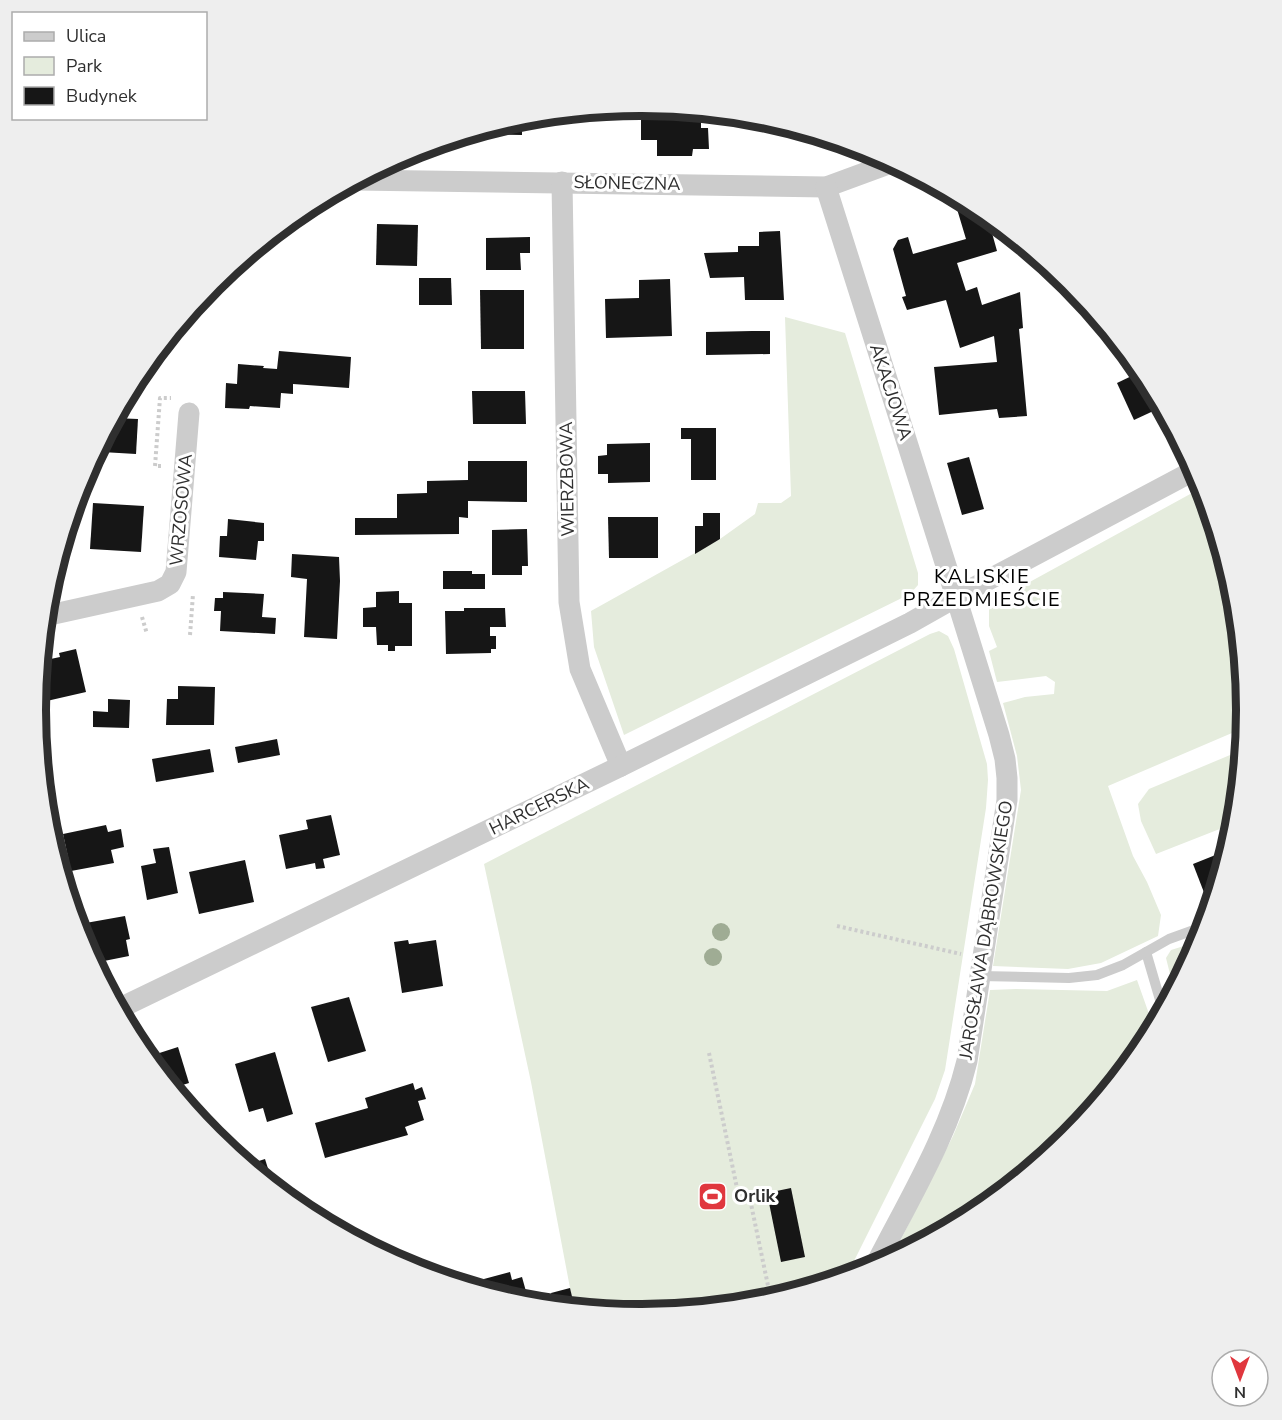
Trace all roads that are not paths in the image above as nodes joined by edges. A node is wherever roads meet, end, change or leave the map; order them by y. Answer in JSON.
{"nodes":[{"id":1,"x":881,"y":167,"type":"edge"},
{"id":2,"x":372,"y":180,"type":"edge"},
{"id":3,"x":562,"y":182,"type":"junction"},
{"id":4,"x":826,"y":187,"type":"junction"},
{"id":5,"x":189,"y":413,"type":"dead end"},
{"id":6,"x":1187,"y":474,"type":"edge"},
{"id":7,"x":956,"y":597,"type":"junction"},
{"id":8,"x":55,"y":614,"type":"edge"},
{"id":9,"x":621,"y":766,"type":"junction"},
{"id":10,"x":1193,"y":930,"type":"edge"},
{"id":11,"x":1146,"y":952,"type":"junction"},
{"id":12,"x":980,"y":976,"type":"junction"},
{"id":13,"x":1160,"y":1000,"type":"edge"},
{"id":14,"x":125,"y":1006,"type":"edge"},
{"id":15,"x":881,"y":1253,"type":"edge"}],
"edges":[{"from":1,"to":4,"type":"street","name":"SŁONECZNA"},
{"from":2,"to":3,"type":"street","name":"SŁONECZNA"},
{"from":3,"to":4,"type":"street","name":"SŁONECZNA"},
{"from":3,"to":9,"type":"street","name":"WIERZBOWA"},
{"from":4,"to":7,"type":"street","name":"AKACJOWA"},
{"from":5,"to":8,"type":"street","name":"WRZOSOWA"},
{"from":6,"to":7,"type":"street"},
{"from":7,"to":9,"type":"street","name":"HARCERSKA"},
{"from":7,"to":12,"type":"street","name":"JAROSŁAWA DĄBROWSKIEGO"},
{"from":9,"to":14,"type":"street","name":"HARCERSKA"},
{"from":10,"to":11,"type":"lane"},
{"from":11,"to":12,"type":"lane"},
{"from":11,"to":13,"type":"lane"},
{"from":12,"to":15,"type":"street","name":"JAROSŁAWA DĄBROWSKIEGO"}]}
